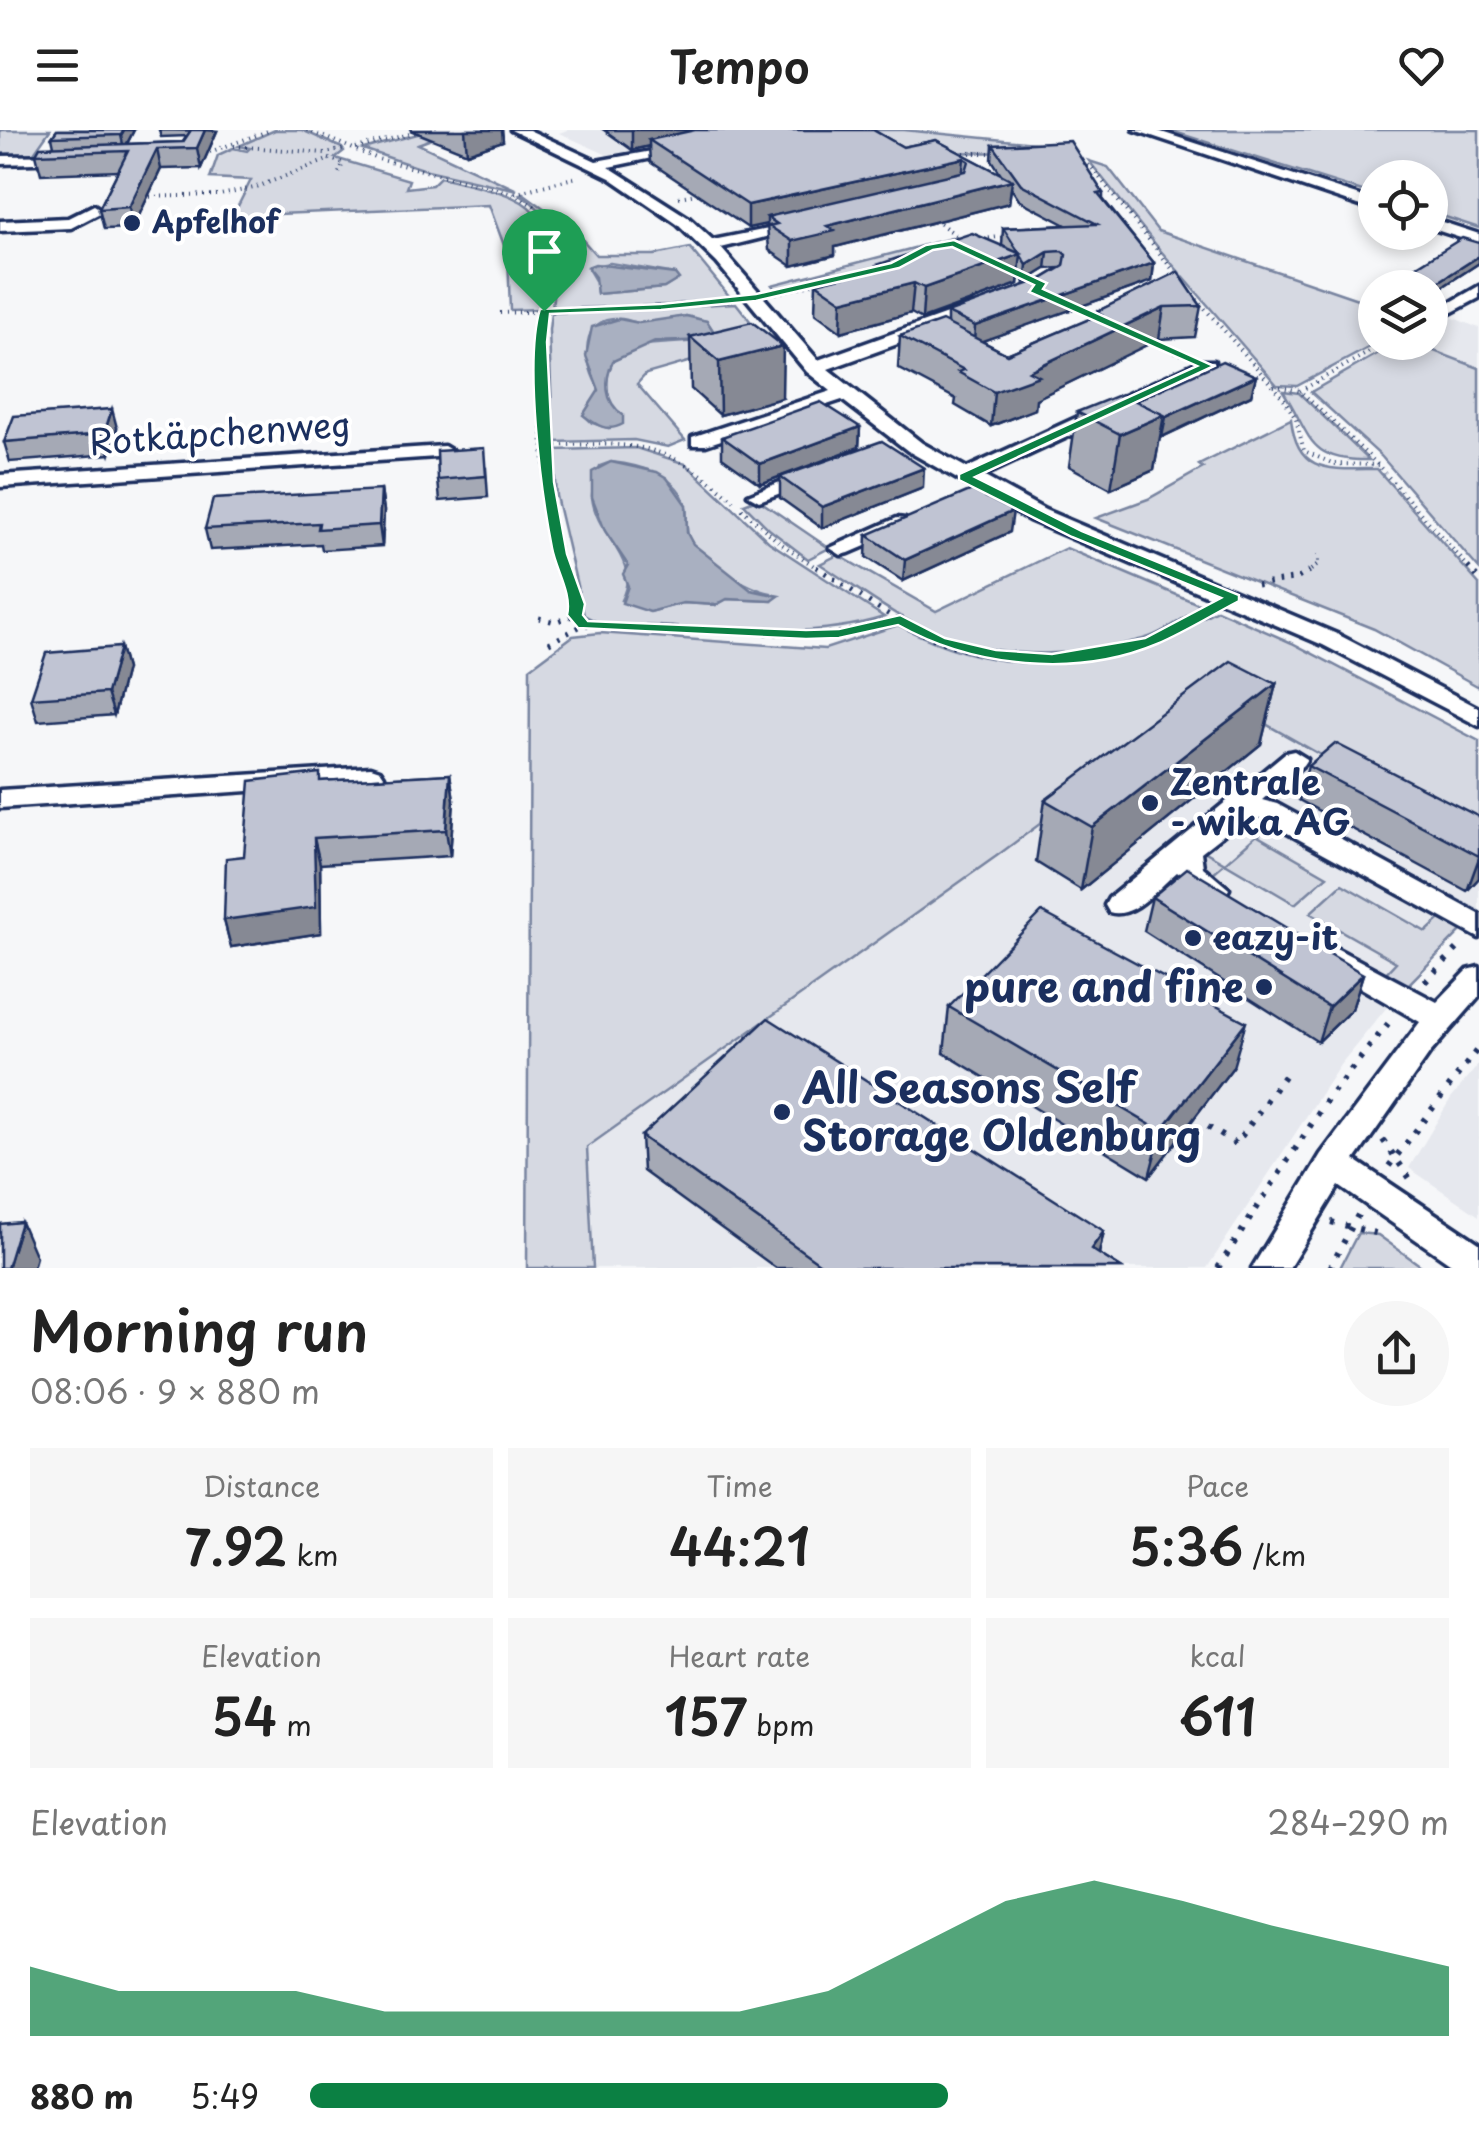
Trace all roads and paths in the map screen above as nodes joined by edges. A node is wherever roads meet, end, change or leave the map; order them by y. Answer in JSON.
{"nodes":[{"id":1,"x":271,"y":130,"type":"edge"},
{"id":2,"x":307,"y":130,"type":"edge"},
{"id":3,"x":425,"y":130,"type":"edge"},
{"id":4,"x":518,"y":130,"type":"edge"},
{"id":5,"x":1141,"y":130,"type":"edge"},
{"id":6,"x":699,"y":145,"type":"edge"},
{"id":7,"x":234,"y":146,"type":"junction"},
{"id":8,"x":351,"y":149,"type":"junction"},
{"id":9,"x":325,"y":153,"type":"junction"},
{"id":10,"x":954,"y":153,"type":"edge"},
{"id":11,"x":192,"y":154,"type":"edge"},
{"id":12,"x":1008,"y":154,"type":"edge"},
{"id":13,"x":89,"y":157,"type":"edge"},
{"id":14,"x":1072,"y":158,"type":"edge"},
{"id":15,"x":330,"y":159,"type":"junction"},
{"id":16,"x":0,"y":160,"type":"edge"},
{"id":17,"x":601,"y":167,"type":"junction"},
{"id":18,"x":340,"y":173,"type":"dead end"},
{"id":19,"x":714,"y":190,"type":"edge"},
{"id":20,"x":512,"y":193,"type":"junction"},
{"id":21,"x":142,"y":197,"type":"edge"},
{"id":22,"x":673,"y":198,"type":"dead end"},
{"id":23,"x":1358,"y":200,"type":"edge"},
{"id":24,"x":94,"y":210,"type":"dead end"},
{"id":25,"x":930,"y":216,"type":"edge"},
{"id":26,"x":824,"y":218,"type":"edge"},
{"id":27,"x":1116,"y":218,"type":"edge"},
{"id":28,"x":1131,"y":218,"type":"junction"},
{"id":29,"x":0,"y":226,"type":"edge"},
{"id":30,"x":1448,"y":230,"type":"edge"},
{"id":31,"x":1011,"y":236,"type":"edge"},
{"id":32,"x":1479,"y":239,"type":"edge"},
{"id":33,"x":980,"y":240,"type":"edge"},
{"id":34,"x":710,"y":246,"type":"junction"},
{"id":35,"x":963,"y":250,"type":"edge"},
{"id":36,"x":845,"y":276,"type":"edge"},
{"id":37,"x":1182,"y":281,"type":"edge"},
{"id":38,"x":1479,"y":291,"type":"edge"},
{"id":39,"x":1192,"y":294,"type":"edge"},
{"id":40,"x":756,"y":297,"type":"junction"},
{"id":41,"x":996,"y":302,"type":"edge"},
{"id":42,"x":1068,"y":304,"type":"edge"},
{"id":43,"x":1448,"y":309,"type":"edge"},
{"id":44,"x":544,"y":311,"type":"junction"},
{"id":45,"x":500,"y":312,"type":"dead end"},
{"id":46,"x":1103,"y":320,"type":"edge"},
{"id":47,"x":1138,"y":335,"type":"edge"},
{"id":48,"x":1358,"y":358,"type":"edge"},
{"id":49,"x":1208,"y":366,"type":"joint"},
{"id":50,"x":814,"y":368,"type":"junction"},
{"id":51,"x":1273,"y":386,"type":"junction"},
{"id":52,"x":1300,"y":390,"type":"junction"},
{"id":53,"x":843,"y":393,"type":"junction"},
{"id":54,"x":700,"y":441,"type":"dead end"},
{"id":55,"x":906,"y":441,"type":"junction"},
{"id":56,"x":545,"y":446,"type":"junction"},
{"id":57,"x":444,"y":452,"type":"edge"},
{"id":58,"x":874,"y":452,"type":"edge"},
{"id":59,"x":1378,"y":465,"type":"junction"},
{"id":60,"x":825,"y":470,"type":"edge"},
{"id":61,"x":964,"y":477,"type":"junction"},
{"id":62,"x":0,"y":481,"type":"edge"},
{"id":63,"x":985,"y":488,"type":"junction"},
{"id":64,"x":760,"y":494,"type":"dead end"},
{"id":65,"x":950,"y":502,"type":"edge"},
{"id":66,"x":914,"y":517,"type":"edge"},
{"id":67,"x":842,"y":548,"type":"dead end"},
{"id":68,"x":1318,"y":555,"type":"dead end"},
{"id":69,"x":1479,"y":579,"type":"edge"},
{"id":70,"x":1241,"y":592,"type":"junction"},
{"id":71,"x":575,"y":615,"type":"junction"},
{"id":72,"x":539,"y":618,"type":"dead end"},
{"id":73,"x":900,"y":620,"type":"junction"},
{"id":74,"x":554,"y":622,"type":"junction"},
{"id":75,"x":583,"y":625,"type":"junction"},
{"id":76,"x":564,"y":635,"type":"junction"},
{"id":77,"x":549,"y":643,"type":"dead end"},
{"id":78,"x":1479,"y":718,"type":"edge"},
{"id":79,"x":1294,"y":759,"type":"dead end"},
{"id":80,"x":371,"y":776,"type":"edge"},
{"id":81,"x":0,"y":799,"type":"edge"},
{"id":82,"x":1234,"y":810,"type":"junction"},
{"id":83,"x":1187,"y":850,"type":"junction"},
{"id":84,"x":1120,"y":905,"type":"dead end"},
{"id":85,"x":1246,"y":908,"type":"edge"},
{"id":86,"x":1479,"y":927,"type":"edge"},
{"id":87,"x":1311,"y":945,"type":"edge"},
{"id":88,"x":1479,"y":978,"type":"edge"},
{"id":89,"x":1407,"y":1000,"type":"junction"},
{"id":90,"x":1440,"y":1019,"type":"junction"},
{"id":91,"x":1479,"y":1047,"type":"edge"},
{"id":92,"x":1286,"y":1073,"type":"dead end"},
{"id":93,"x":1208,"y":1127,"type":"dead end"},
{"id":94,"x":1333,"y":1164,"type":"junction"},
{"id":95,"x":1372,"y":1188,"type":"junction"},
{"id":96,"x":1351,"y":1228,"type":"junction"},
{"id":97,"x":1399,"y":1246,"type":"dead end"},
{"id":98,"x":1479,"y":1263,"type":"edge"},
{"id":99,"x":1218,"y":1268,"type":"edge"},
{"id":100,"x":1270,"y":1268,"type":"edge"},
{"id":101,"x":1330,"y":1268,"type":"edge"}],
"edges":[{"from":1,"to":7,"type":"path"},
{"from":2,"to":8,"type":"path"},
{"from":3,"to":8,"type":"path"},
{"from":4,"to":17,"type":"street"},
{"from":5,"to":23,"type":"street"},
{"from":6,"to":17,"type":"street"},
{"from":7,"to":9,"type":"path"},
{"from":7,"to":11,"type":"path"},
{"from":8,"to":9,"type":"path"},
{"from":8,"to":20,"type":"path"},
{"from":9,"to":15,"type":"path"},
{"from":10,"to":12,"type":"path"},
{"from":13,"to":16,"type":"street"},
{"from":14,"to":28,"type":"path"},
{"from":15,"to":18,"type":"path"},
{"from":15,"to":21,"type":"path"},
{"from":17,"to":20,"type":"path"},
{"from":17,"to":34,"type":"street"},
{"from":19,"to":22,"type":"path"},
{"from":20,"to":44,"type":"path"},
{"from":24,"to":29,"type":"street"},
{"from":25,"to":35,"type":"path"},
{"from":26,"to":34,"type":"street"},
{"from":27,"to":28,"type":"path"},
{"from":28,"to":37,"type":"path"},
{"from":30,"to":32,"type":"street"},
{"from":31,"to":33,"type":"path"},
{"from":34,"to":40,"type":"street"},
{"from":36,"to":40,"type":"path"},
{"from":38,"to":43,"type":"street"},
{"from":39,"to":51,"type":"path"},
{"from":40,"to":44,"type":"path"},
{"from":40,"to":50,"type":"street"},
{"from":41,"to":50,"type":"street"},
{"from":42,"to":46,"type":"path"},
{"from":44,"to":45,"type":"path"},
{"from":44,"to":56,"type":"path"},
{"from":47,"to":49,"type":"path"},
{"from":48,"to":52,"type":"path"},
{"from":49,"to":61,"type":"street"},
{"from":50,"to":53,"type":"street"},
{"from":51,"to":52,"type":"path"},
{"from":51,"to":59,"type":"path"},
{"from":52,"to":59,"type":"path"},
{"from":53,"to":54,"type":"street"},
{"from":53,"to":55,"type":"street"},
{"from":55,"to":58,"type":"street"},
{"from":55,"to":61,"type":"street"},
{"from":56,"to":71,"type":"path"},
{"from":56,"to":73,"type":"path"},
{"from":57,"to":62,"type":"street","name":"Rotkäpchenweg"},
{"from":59,"to":69,"type":"path"},
{"from":60,"to":64,"type":"street"},
{"from":61,"to":63,"type":"street"},
{"from":63,"to":65,"type":"street"},
{"from":63,"to":70,"type":"street"},
{"from":66,"to":67,"type":"street"},
{"from":68,"to":70,"type":"path"},
{"from":70,"to":73,"type":"path"},
{"from":70,"to":78,"type":"street"},
{"from":71,"to":74,"type":"path"},
{"from":71,"to":75,"type":"path"},
{"from":72,"to":74,"type":"path"},
{"from":73,"to":75,"type":"path"},
{"from":74,"to":76,"type":"path"},
{"from":75,"to":76,"type":"path"},
{"from":76,"to":77,"type":"path"},
{"from":79,"to":82,"type":"street"},
{"from":80,"to":81,"type":"street"},
{"from":82,"to":83,"type":"street"},
{"from":82,"to":86,"type":"street"},
{"from":83,"to":84,"type":"street"},
{"from":83,"to":85,"type":"street"},
{"from":86,"to":89,"type":"path"},
{"from":87,"to":89,"type":"street"},
{"from":88,"to":90,"type":"street"},
{"from":89,"to":90,"type":"street"},
{"from":89,"to":99,"type":"path"},
{"from":90,"to":94,"type":"street"},
{"from":91,"to":95,"type":"path"},
{"from":92,"to":93,"type":"path"},
{"from":94,"to":95,"type":"street"},
{"from":94,"to":100,"type":"street"},
{"from":95,"to":96,"type":"path"},
{"from":95,"to":98,"type":"street"},
{"from":96,"to":97,"type":"path"},
{"from":96,"to":101,"type":"path"}]}
